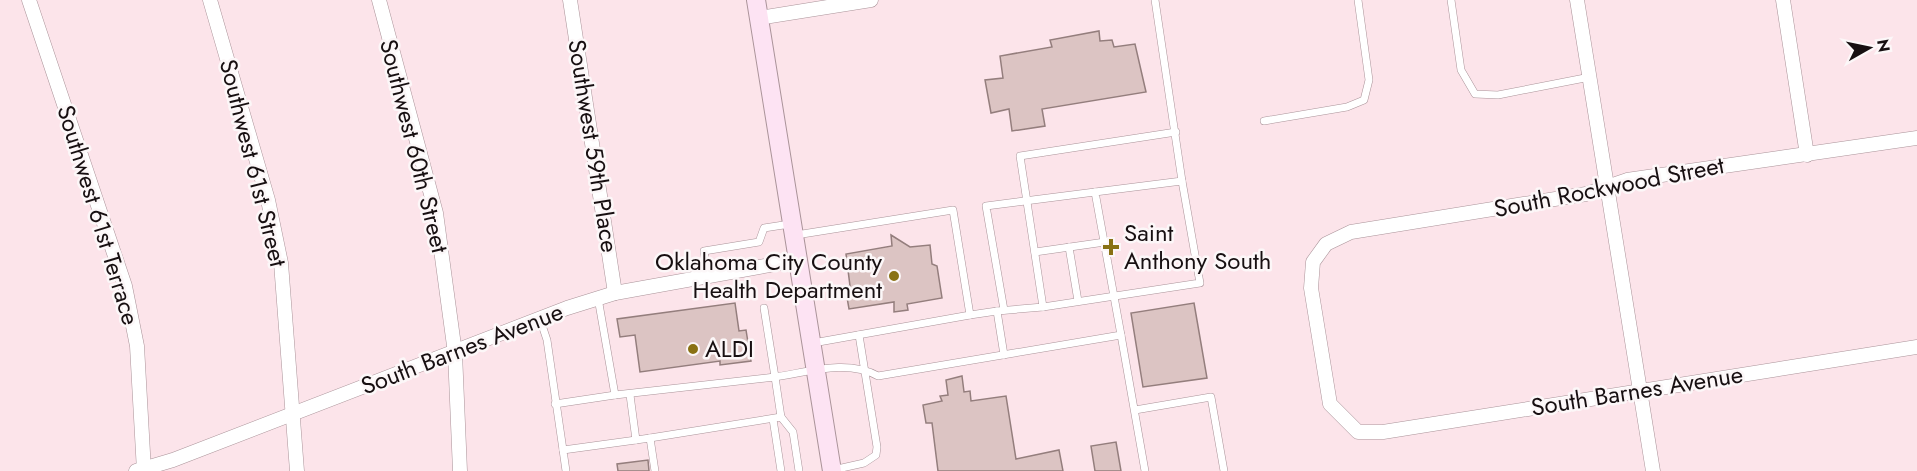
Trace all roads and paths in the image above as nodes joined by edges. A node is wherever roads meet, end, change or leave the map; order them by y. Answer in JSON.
{"nodes":[{"id":1,"x":29,"y":0,"type":"edge"},
{"id":2,"x":210,"y":0,"type":"edge"},
{"id":3,"x":379,"y":0,"type":"edge"},
{"id":4,"x":570,"y":0,"type":"edge"},
{"id":5,"x":1155,"y":0,"type":"edge"},
{"id":6,"x":1358,"y":0,"type":"edge"},
{"id":7,"x":1451,"y":0,"type":"edge"},
{"id":8,"x":1577,"y":0,"type":"edge"},
{"id":9,"x":1783,"y":0,"type":"edge"},
{"id":10,"x":864,"y":1,"type":"edge"},
{"id":11,"x":758,"y":9,"type":"edge"},
{"id":12,"x":1590,"y":77,"type":"junction"},
{"id":13,"x":1264,"y":121,"type":"dead end"},
{"id":14,"x":1176,"y":132,"type":"junction"},
{"id":15,"x":1917,"y":138,"type":"edge"},
{"id":16,"x":1807,"y":155,"type":"junction"},
{"id":17,"x":1182,"y":181,"type":"junction"},
{"id":18,"x":1607,"y":187,"type":"junction"},
{"id":19,"x":1095,"y":192,"type":"junction"},
{"id":20,"x":1027,"y":202,"type":"junction"},
{"id":21,"x":793,"y":229,"type":"junction"},
{"id":22,"x":1105,"y":242,"type":"junction"},
{"id":23,"x":1069,"y":247,"type":"junction"},
{"id":24,"x":1035,"y":252,"type":"junction"},
{"id":25,"x":798,"y":260,"type":"junction"},
{"id":26,"x":708,"y":276,"type":"junction"},
{"id":27,"x":615,"y":293,"type":"junction"},
{"id":28,"x":1114,"y":296,"type":"junction"},
{"id":29,"x":598,"y":298,"type":"junction"},
{"id":30,"x":1078,"y":302,"type":"junction"},
{"id":31,"x":1042,"y":307,"type":"junction"},
{"id":32,"x":764,"y":308,"type":"dead end"},
{"id":33,"x":1000,"y":310,"type":"junction"},
{"id":34,"x":970,"y":315,"type":"junction"},
{"id":35,"x":540,"y":319,"type":"junction"},
{"id":36,"x":859,"y":335,"type":"junction"},
{"id":37,"x":1121,"y":335,"type":"junction"},
{"id":38,"x":811,"y":344,"type":"junction"},
{"id":39,"x":1917,"y":347,"type":"edge"},
{"id":40,"x":455,"y":353,"type":"junction"},
{"id":41,"x":1004,"y":355,"type":"junction"},
{"id":42,"x":865,"y":369,"type":"junction"},
{"id":43,"x":815,"y":371,"type":"junction"},
{"id":44,"x":775,"y":377,"type":"junction"},
{"id":45,"x":1640,"y":390,"type":"junction"},
{"id":46,"x":615,"y":395,"type":"junction"},
{"id":47,"x":630,"y":395,"type":"junction"},
{"id":48,"x":555,"y":404,"type":"junction"},
{"id":49,"x":1135,"y":410,"type":"junction"},
{"id":50,"x":294,"y":413,"type":"junction"},
{"id":51,"x":781,"y":417,"type":"junction"},
{"id":52,"x":773,"y":419,"type":"junction"},
{"id":53,"x":1358,"y":432,"type":"joint"},
{"id":54,"x":650,"y":438,"type":"junction"},
{"id":55,"x":636,"y":440,"type":"junction"},
{"id":56,"x":563,"y":450,"type":"junction"},
{"id":57,"x":141,"y":470,"type":"edge"},
{"id":58,"x":832,"y":470,"type":"edge"},
{"id":59,"x":297,"y":471,"type":"edge"},
{"id":60,"x":460,"y":471,"type":"edge"},
{"id":61,"x":566,"y":471,"type":"edge"},
{"id":62,"x":655,"y":471,"type":"edge"},
{"id":63,"x":781,"y":471,"type":"edge"},
{"id":64,"x":799,"y":471,"type":"edge"},
{"id":65,"x":1145,"y":471,"type":"edge"},
{"id":66,"x":1224,"y":471,"type":"edge"},
{"id":67,"x":1653,"y":471,"type":"edge"}],
"edges":[{"from":1,"to":57,"type":"street","name":"Southwest 61st Terrace"},
{"from":2,"to":50,"type":"street","name":"Southwest 61st Street"},
{"from":3,"to":40,"type":"street","name":"Southwest 60th Street"},
{"from":4,"to":27,"type":"street","name":"Southwest 59th Place"},
{"from":5,"to":14,"type":"lane"},
{"from":6,"to":13,"type":"lane"},
{"from":7,"to":12,"type":"lane"},
{"from":8,"to":12,"type":"street"},
{"from":9,"to":16,"type":"street"},
{"from":10,"to":11,"type":"street"},
{"from":11,"to":21,"type":"main road"},
{"from":12,"to":18,"type":"street"},
{"from":14,"to":17,"type":"lane"},
{"from":14,"to":20,"type":"lane"},
{"from":15,"to":16,"type":"street","name":"South Rockwood Street"},
{"from":16,"to":18,"type":"street","name":"South Rockwood Street"},
{"from":17,"to":19,"type":"lane"},
{"from":17,"to":28,"type":"lane"},
{"from":18,"to":45,"type":"street"},
{"from":18,"to":53,"type":"street","name":"South Rockwood Street"},
{"from":19,"to":20,"type":"lane"},
{"from":19,"to":22,"type":"lane"},
{"from":20,"to":24,"type":"lane"},
{"from":20,"to":33,"type":"lane"},
{"from":21,"to":25,"type":"main road"},
{"from":21,"to":26,"type":"lane"},
{"from":21,"to":34,"type":"lane"},
{"from":22,"to":23,"type":"lane"},
{"from":22,"to":28,"type":"lane"},
{"from":23,"to":24,"type":"lane"},
{"from":23,"to":30,"type":"lane"},
{"from":24,"to":31,"type":"lane"},
{"from":25,"to":26,"type":"street","name":"South Barnes Avenue"},
{"from":25,"to":38,"type":"main road"},
{"from":26,"to":27,"type":"street","name":"South Barnes Avenue"},
{"from":27,"to":29,"type":"street","name":"South Barnes Avenue"},
{"from":28,"to":30,"type":"lane"},
{"from":28,"to":37,"type":"lane"},
{"from":29,"to":35,"type":"street","name":"South Barnes Avenue"},
{"from":29,"to":46,"type":"lane"},
{"from":30,"to":31,"type":"lane"},
{"from":31,"to":33,"type":"lane"},
{"from":32,"to":44,"type":"lane"},
{"from":33,"to":34,"type":"lane"},
{"from":33,"to":41,"type":"lane"},
{"from":34,"to":36,"type":"lane"},
{"from":35,"to":40,"type":"street","name":"South Barnes Avenue"},
{"from":35,"to":48,"type":"lane"},
{"from":36,"to":38,"type":"lane"},
{"from":36,"to":42,"type":"lane"},
{"from":37,"to":41,"type":"lane"},
{"from":37,"to":49,"type":"lane"},
{"from":38,"to":43,"type":"main road"},
{"from":39,"to":45,"type":"street","name":"South Barnes Avenue"},
{"from":40,"to":50,"type":"street","name":"South Barnes Avenue"},
{"from":40,"to":60,"type":"street","name":"Southwest 60th Street"},
{"from":41,"to":42,"type":"lane"},
{"from":42,"to":43,"type":"lane"},
{"from":42,"to":58,"type":"lane"},
{"from":43,"to":44,"type":"lane"},
{"from":43,"to":58,"type":"main road"},
{"from":44,"to":47,"type":"lane"},
{"from":44,"to":51,"type":"lane"},
{"from":45,"to":53,"type":"street","name":"South Barnes Avenue"},
{"from":45,"to":67,"type":"street"},
{"from":46,"to":47,"type":"lane"},
{"from":46,"to":48,"type":"lane"},
{"from":47,"to":55,"type":"lane"},
{"from":48,"to":56,"type":"lane"},
{"from":49,"to":65,"type":"lane"},
{"from":49,"to":66,"type":"lane"},
{"from":50,"to":57,"type":"street","name":"South Barnes Avenue"},
{"from":50,"to":59,"type":"street","name":"Southwest 61st Street"},
{"from":51,"to":52,"type":"lane"},
{"from":51,"to":64,"type":"lane"},
{"from":52,"to":54,"type":"lane"},
{"from":52,"to":63,"type":"lane"},
{"from":54,"to":55,"type":"lane"},
{"from":54,"to":62,"type":"lane"},
{"from":55,"to":56,"type":"lane"},
{"from":56,"to":61,"type":"lane"}]}
